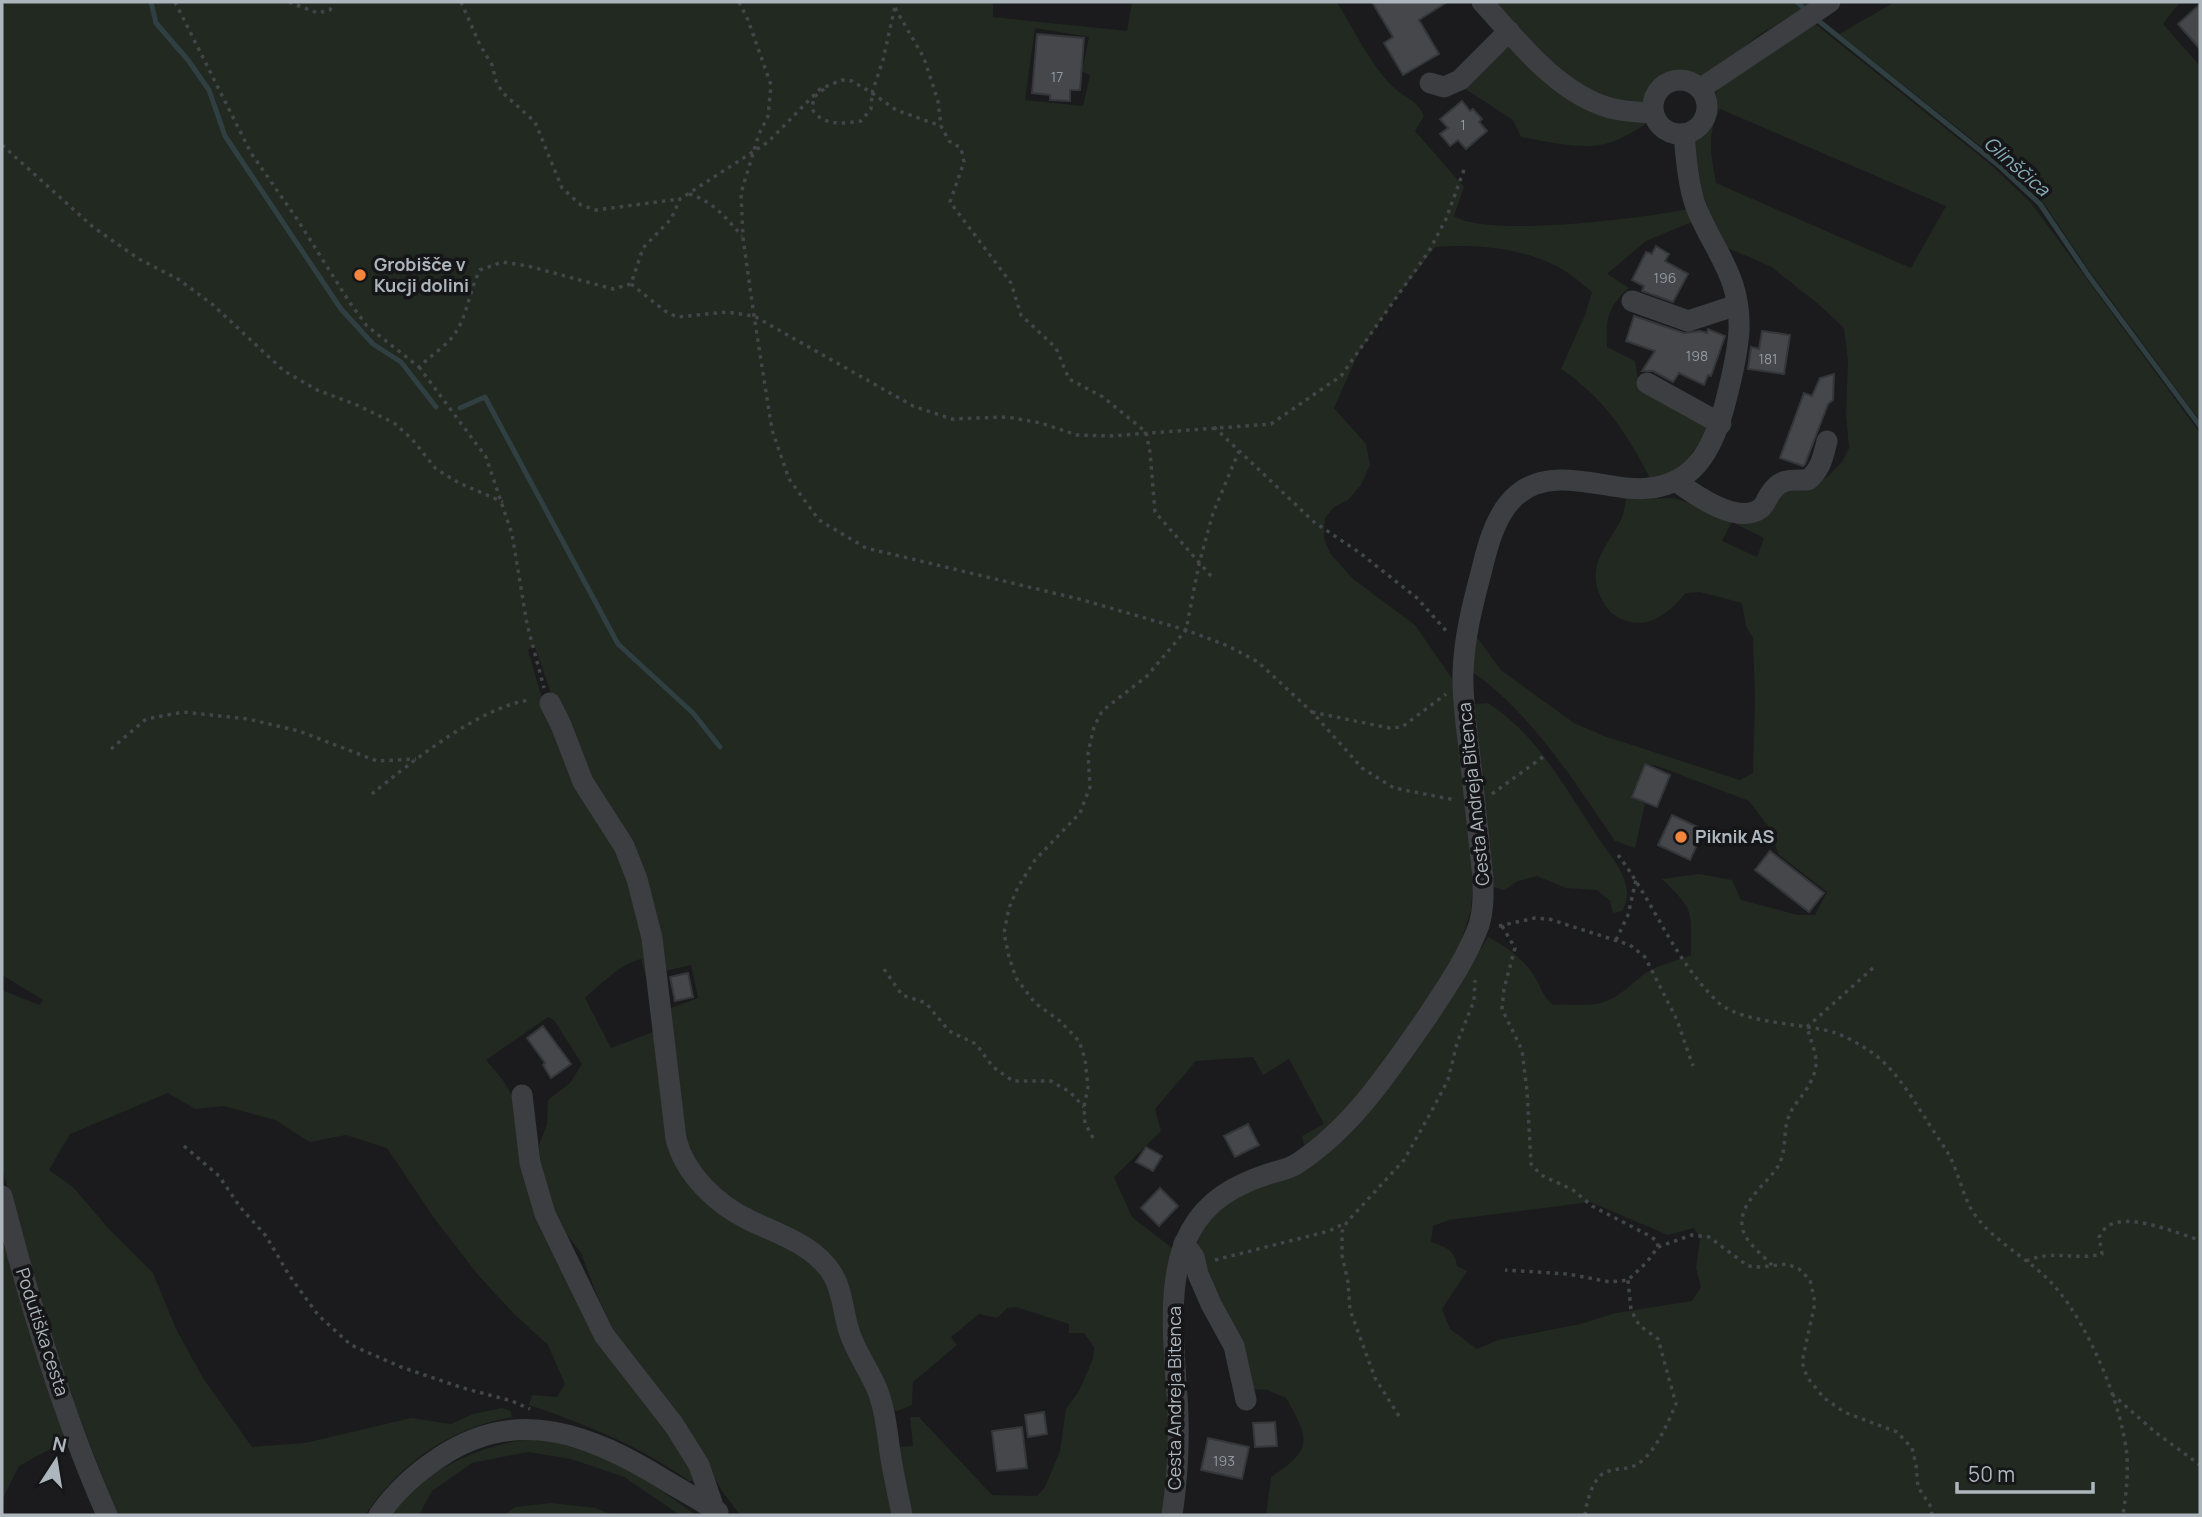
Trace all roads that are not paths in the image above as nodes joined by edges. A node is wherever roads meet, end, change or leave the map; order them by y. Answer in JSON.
{"nodes":[{"id":1,"x":1482,"y":2,"type":"edge"},
{"id":2,"x":1830,"y":2,"type":"edge"},
{"id":3,"x":1509,"y":31,"type":"junction"},
{"id":4,"x":1430,"y":83,"type":"dead end"},
{"id":5,"x":1700,"y":89,"type":"junction"},
{"id":6,"x":1653,"y":113,"type":"junction"},
{"id":7,"x":1684,"y":134,"type":"junction"},
{"id":8,"x":1632,"y":300,"type":"dead end"},
{"id":9,"x":1737,"y":305,"type":"junction"},
{"id":10,"x":1647,"y":383,"type":"dead end"},
{"id":11,"x":1721,"y":425,"type":"junction"},
{"id":12,"x":1827,"y":441,"type":"dead end"},
{"id":13,"x":1677,"y":482,"type":"junction"},
{"id":14,"x":550,"y":703,"type":"road end"},
{"id":15,"x":522,"y":1095,"type":"dead end"},
{"id":16,"x":2,"y":1196,"type":"edge"},
{"id":17,"x":6,"y":1225,"type":"edge"},
{"id":18,"x":1184,"y":1243,"type":"junction"},
{"id":19,"x":1246,"y":1400,"type":"dead end"},
{"id":20,"x":718,"y":1512,"type":"edge"},
{"id":21,"x":107,"y":1515,"type":"edge"},
{"id":22,"x":379,"y":1515,"type":"edge"},
{"id":23,"x":902,"y":1515,"type":"edge"},
{"id":24,"x":1172,"y":1515,"type":"edge"}],
"edges":[{"from":1,"to":3,"type":"street"},
{"from":2,"to":5,"type":"street"},
{"from":3,"to":4,"type":"street"},
{"from":3,"to":6,"type":"street"},
{"from":5,"to":6,"type":"street"},
{"from":5,"to":7,"type":"street"},
{"from":6,"to":7,"type":"street"},
{"from":7,"to":9,"type":"street"},
{"from":8,"to":9,"type":"street"},
{"from":9,"to":11,"type":"street"},
{"from":10,"to":11,"type":"street"},
{"from":11,"to":13,"type":"street"},
{"from":12,"to":13,"type":"street"},
{"from":13,"to":18,"type":"street","name":"Cesta Andreja Bitenca"},
{"from":14,"to":23,"type":"street"},
{"from":15,"to":20,"type":"street"},
{"from":16,"to":17,"type":"street","name":"Podutiška cesta"},
{"from":17,"to":21,"type":"street","name":"Podutiška cesta"},
{"from":18,"to":19,"type":"street"},
{"from":18,"to":24,"type":"street","name":"Cesta Andreja Bitenca"},
{"from":20,"to":22,"type":"street"}]}
